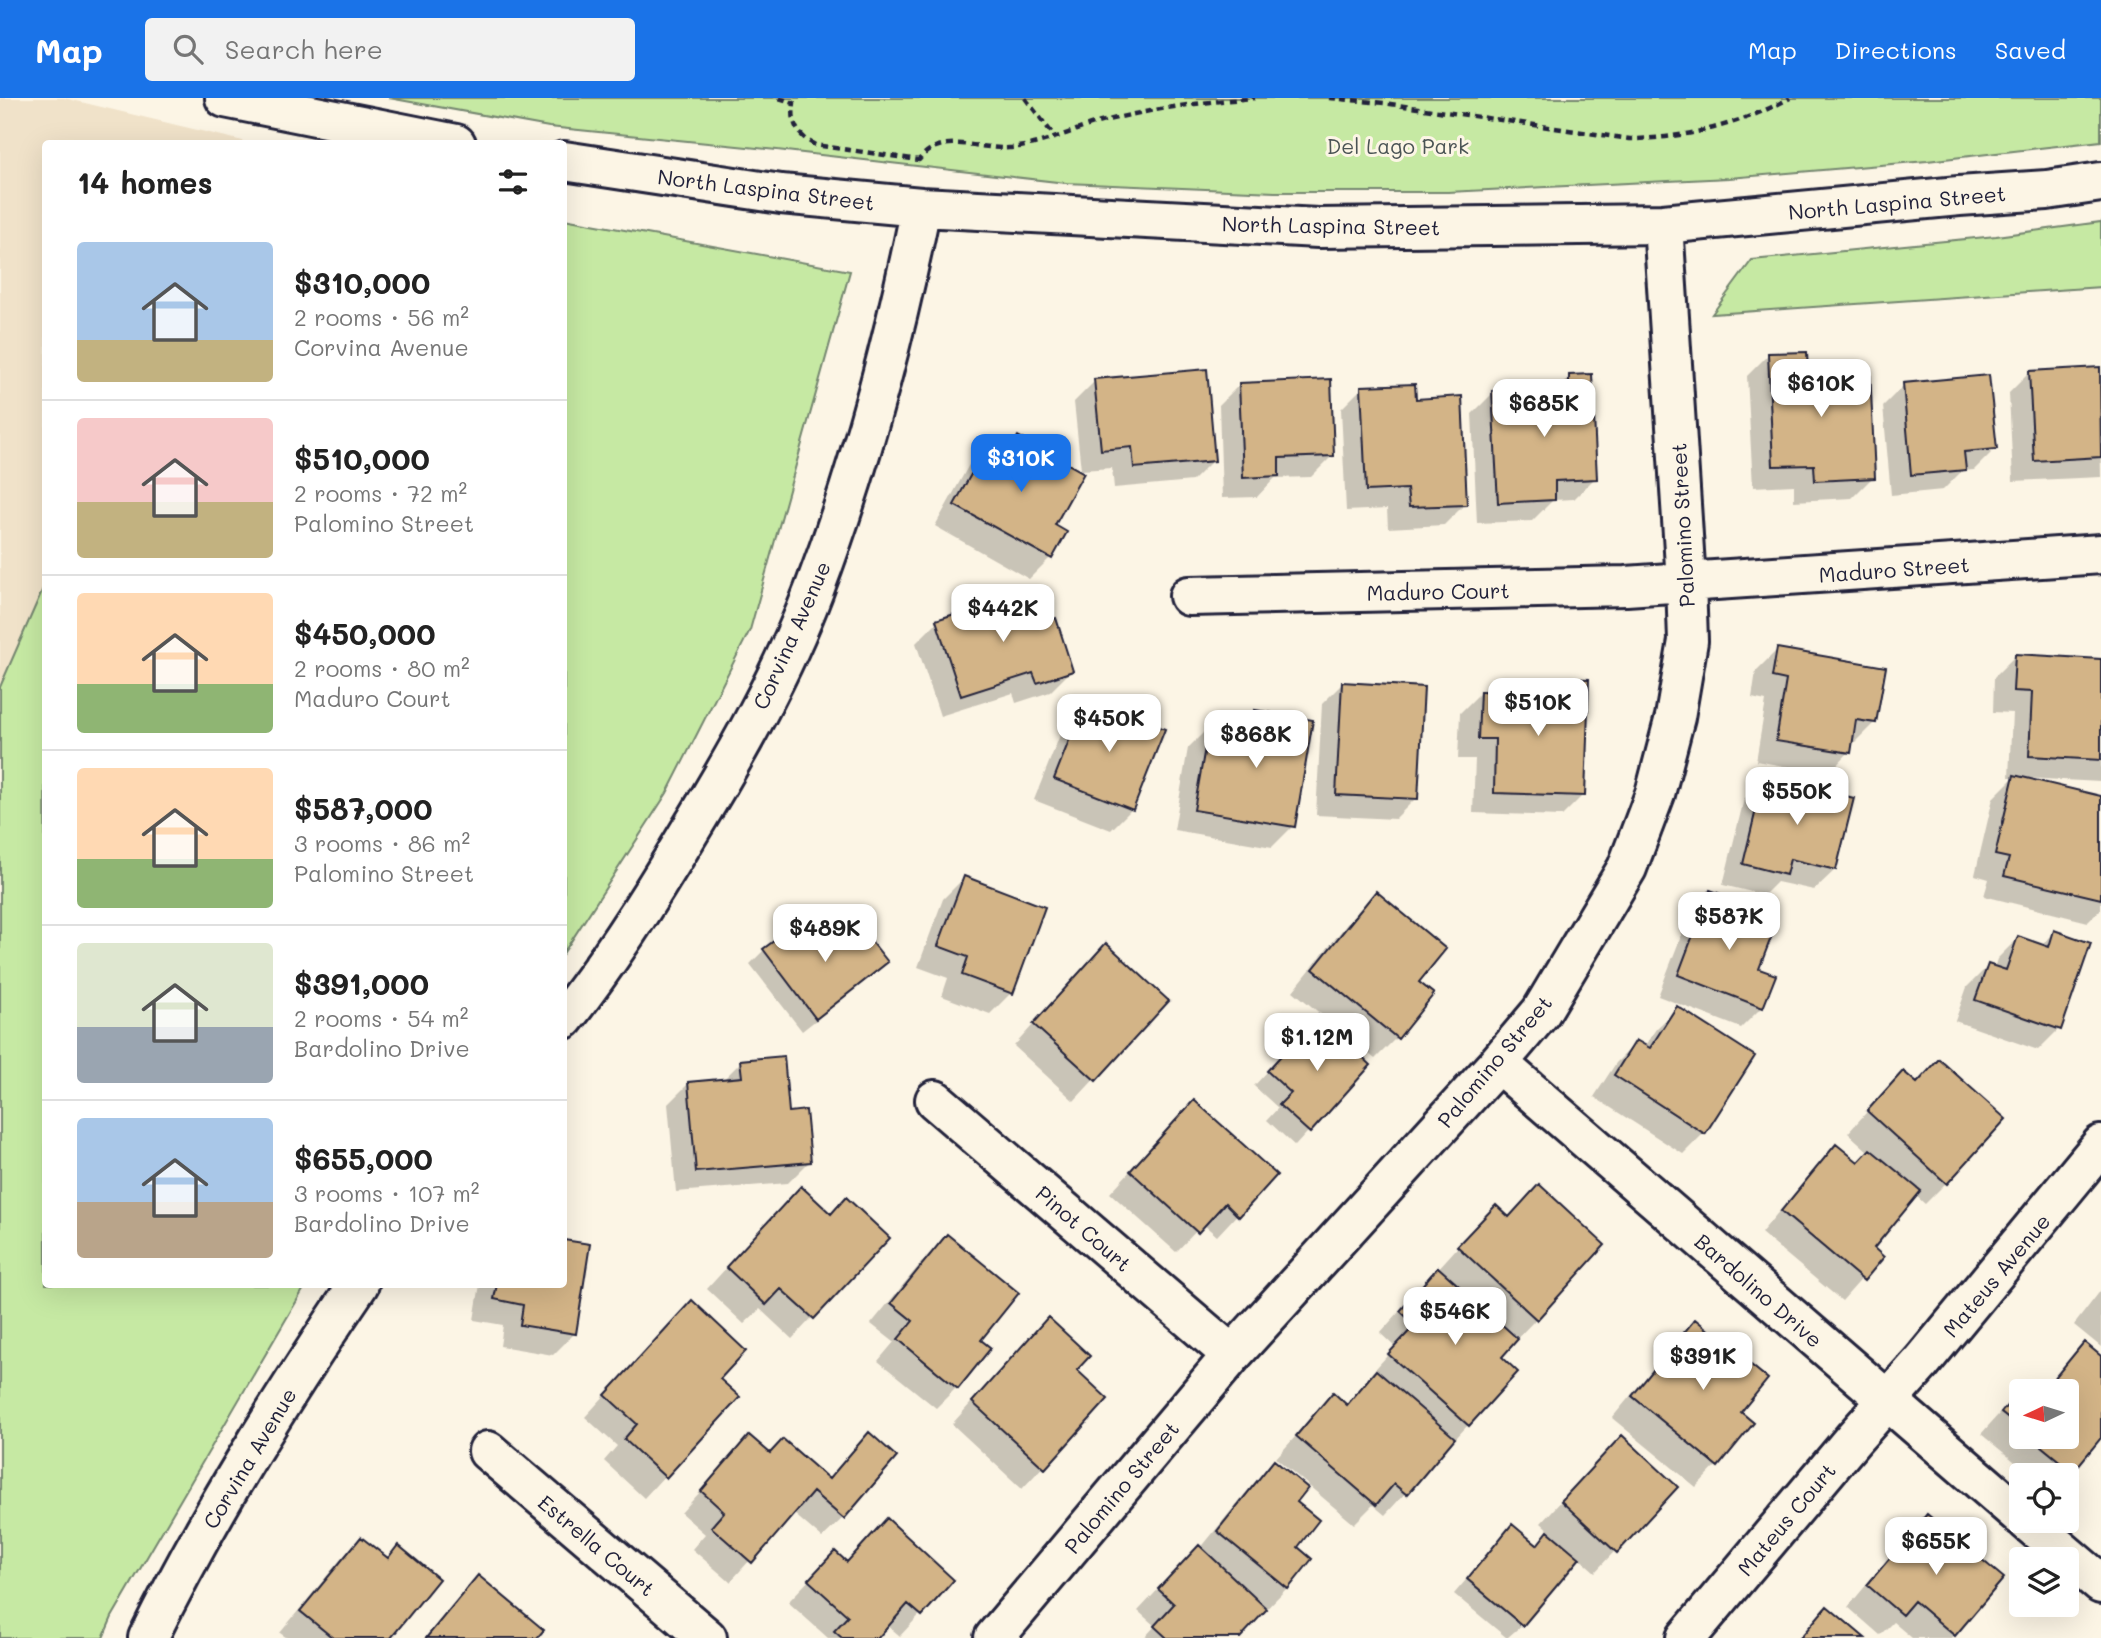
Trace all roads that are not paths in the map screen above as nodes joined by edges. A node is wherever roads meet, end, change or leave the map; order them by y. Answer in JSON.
{"nodes":[{"id":1,"x":225,"y":98,"type":"edge"},
{"id":2,"x":436,"y":140,"type":"edge"},
{"id":3,"x":567,"y":161,"type":"edge"},
{"id":4,"x":2101,"y":182,"type":"edge"},
{"id":5,"x":921,"y":207,"type":"junction"},
{"id":6,"x":1663,"y":224,"type":"junction"},
{"id":7,"x":2101,"y":554,"type":"edge"},
{"id":8,"x":1686,"y":582,"type":"junction"},
{"id":9,"x":1189,"y":596,"type":"dead end"},
{"id":10,"x":567,"y":1015,"type":"edge"},
{"id":11,"x":1498,"y":1063,"type":"junction"},
{"id":12,"x":935,"y":1100,"type":"dead end"},
{"id":13,"x":2101,"y":1145,"type":"edge"},
{"id":14,"x":356,"y":1288,"type":"edge"},
{"id":15,"x":1232,"y":1355,"type":"junction"},
{"id":16,"x":1888,"y":1402,"type":"junction"},
{"id":17,"x":488,"y":1451,"type":"dead end"},
{"id":18,"x":2009,"y":1506,"type":"edge"},
{"id":19,"x":2041,"y":1533,"type":"edge"},
{"id":20,"x":2101,"y":1584,"type":"edge"},
{"id":21,"x":148,"y":1638,"type":"edge"},
{"id":22,"x":707,"y":1638,"type":"edge"},
{"id":23,"x":994,"y":1638,"type":"edge"},
{"id":24,"x":1686,"y":1638,"type":"edge"}],
"edges":[{"from":1,"to":2,"type":"street"},
{"from":3,"to":5,"type":"street","name":"North Laspina Street"},
{"from":4,"to":6,"type":"street","name":"North Laspina Street"},
{"from":5,"to":6,"type":"street","name":"North Laspina Street"},
{"from":5,"to":10,"type":"street","name":"Corvina Avenue"},
{"from":6,"to":8,"type":"street","name":"Palomino Street"},
{"from":7,"to":8,"type":"street","name":"Maduro Street"},
{"from":8,"to":9,"type":"street","name":"Maduro Court"},
{"from":8,"to":11,"type":"street","name":"Palomino Street"},
{"from":11,"to":15,"type":"street","name":"Palomino Street"},
{"from":11,"to":16,"type":"street","name":"Bardolino Drive"},
{"from":12,"to":15,"type":"street","name":"Pinot Court"},
{"from":13,"to":16,"type":"street","name":"Mateus Avenue"},
{"from":14,"to":21,"type":"street","name":"Corvina Avenue"},
{"from":15,"to":23,"type":"street","name":"Palomino Street"},
{"from":16,"to":18,"type":"street","name":"Bardolino Drive"},
{"from":16,"to":24,"type":"street","name":"Mateus Court"},
{"from":17,"to":22,"type":"street","name":"Estrella Court"},
{"from":19,"to":20,"type":"street"}]}
